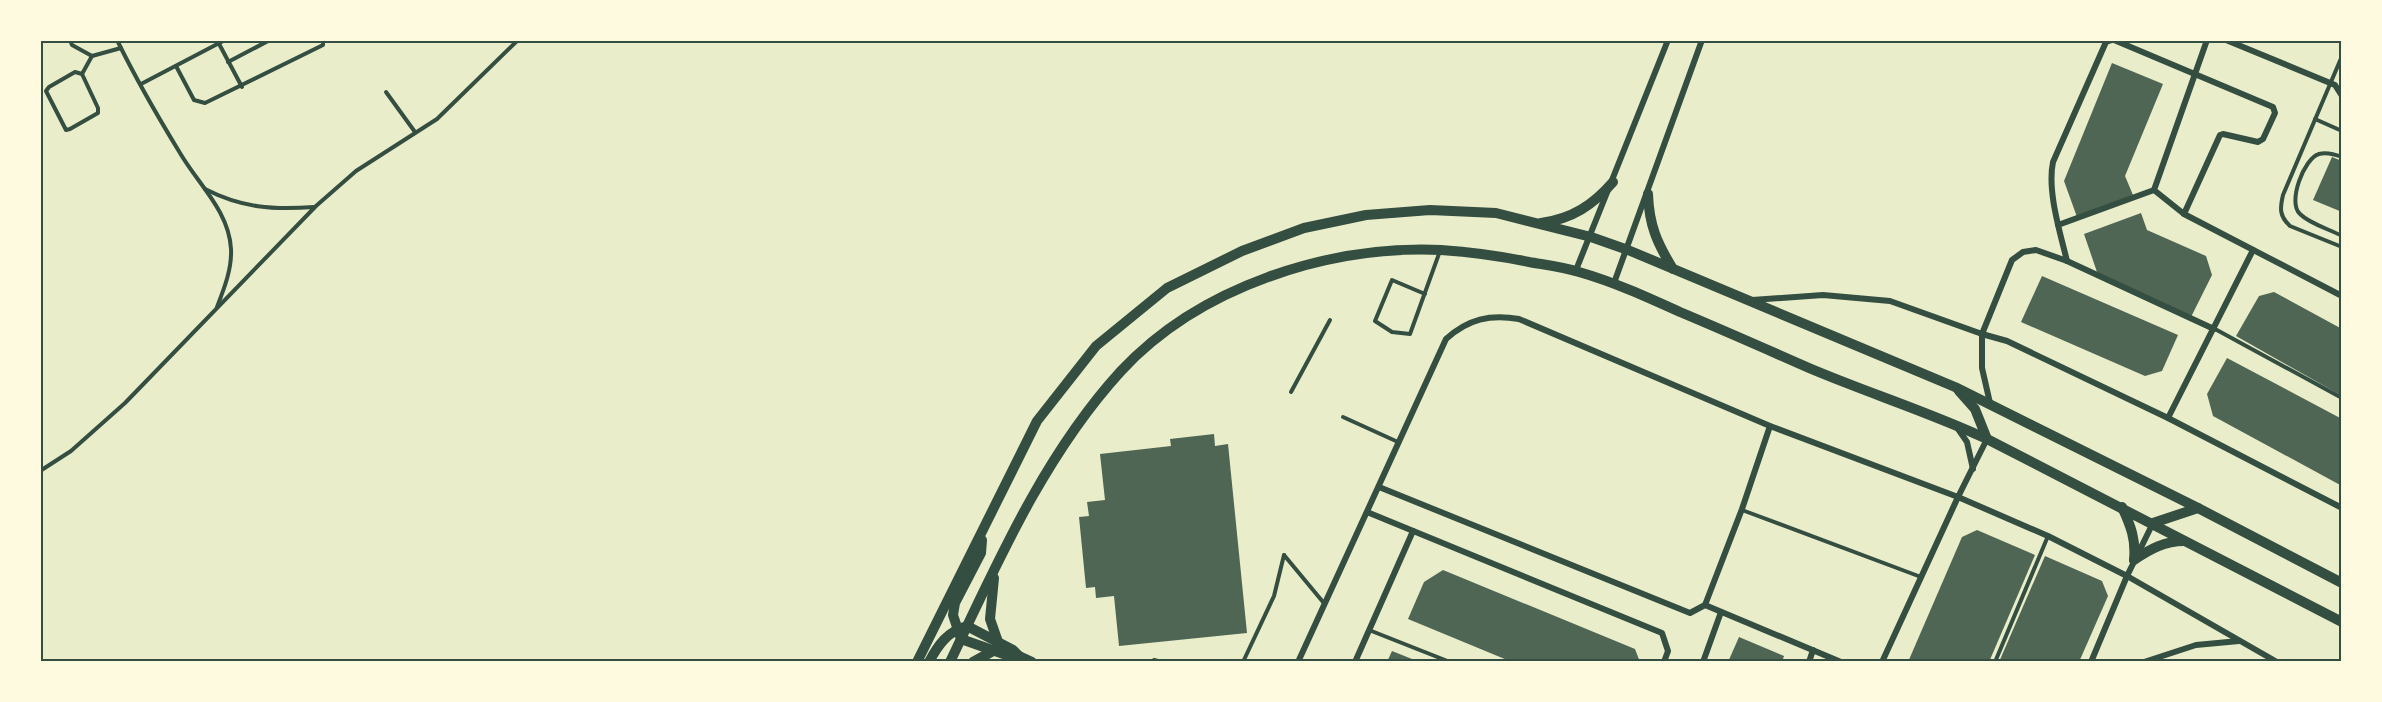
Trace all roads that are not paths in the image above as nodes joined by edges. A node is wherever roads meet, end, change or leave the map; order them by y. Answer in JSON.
{"nodes":[{"id":1,"x":70,"y":40,"type":"edge"},
{"id":2,"x":117,"y":40,"type":"edge"},
{"id":3,"x":225,"y":40,"type":"edge"},
{"id":4,"x":270,"y":40,"type":"edge"},
{"id":5,"x":324,"y":40,"type":"edge"},
{"id":6,"x":518,"y":40,"type":"edge"},
{"id":7,"x":1668,"y":40,"type":"edge"},
{"id":8,"x":1702,"y":40,"type":"edge"},
{"id":9,"x":2113,"y":40,"type":"edge"},
{"id":10,"x":2207,"y":40,"type":"edge"},
{"id":11,"x":2226,"y":40,"type":"edge"},
{"id":12,"x":218,"y":42,"type":"edge"},
{"id":13,"x":121,"y":48,"type":"junction"},
{"id":14,"x":92,"y":56,"type":"junction"},
{"id":15,"x":2342,"y":56,"type":"edge"},
{"id":16,"x":228,"y":62,"type":"junction"},
{"id":17,"x":176,"y":66,"type":"junction"},
{"id":18,"x":2194,"y":72,"type":"junction"},
{"id":19,"x":82,"y":74,"type":"junction"},
{"id":20,"x":141,"y":84,"type":"junction"},
{"id":21,"x":2336,"y":84,"type":"edge"},
{"id":22,"x":242,"y":87,"type":"junction"},
{"id":23,"x":386,"y":92,"type":"dead end"},
{"id":24,"x":2342,"y":96,"type":"edge"},
{"id":25,"x":2315,"y":118,"type":"junction"},
{"id":26,"x":2342,"y":131,"type":"edge"},
{"id":27,"x":415,"y":132,"type":"junction"},
{"id":28,"x":2342,"y":157,"type":"edge"},
{"id":29,"x":1613,"y":182,"type":"junction"},
{"id":30,"x":204,"y":189,"type":"junction"},
{"id":31,"x":2154,"y":190,"type":"junction"},
{"id":32,"x":1648,"y":194,"type":"junction"},
{"id":33,"x":316,"y":206,"type":"junction"},
{"id":34,"x":2184,"y":214,"type":"junction"},
{"id":35,"x":1535,"y":223,"type":"junction"},
{"id":36,"x":2058,"y":225,"type":"junction"},
{"id":37,"x":2342,"y":236,"type":"edge"},
{"id":38,"x":1591,"y":237,"type":"junction"},
{"id":39,"x":2342,"y":247,"type":"edge"},
{"id":40,"x":1440,"y":250,"type":"junction"},
{"id":41,"x":1628,"y":250,"type":"junction"},
{"id":42,"x":2253,"y":250,"type":"junction"},
{"id":43,"x":2067,"y":261,"type":"junction"},
{"id":44,"x":1673,"y":269,"type":"junction"},
{"id":45,"x":1576,"y":270,"type":"junction"},
{"id":46,"x":1614,"y":283,"type":"junction"},
{"id":47,"x":1425,"y":294,"type":"junction"},
{"id":48,"x":2342,"y":296,"type":"edge"},
{"id":49,"x":1749,"y":300,"type":"junction"},
{"id":50,"x":215,"y":310,"type":"junction"},
{"id":51,"x":1330,"y":320,"type":"dead end"},
{"id":52,"x":2214,"y":329,"type":"junction"},
{"id":53,"x":1982,"y":334,"type":"junction"},
{"id":54,"x":1955,"y":387,"type":"junction"},
{"id":55,"x":1292,"y":392,"type":"dead end"},
{"id":56,"x":2342,"y":398,"type":"edge"},
{"id":57,"x":1990,"y":403,"type":"junction"},
{"id":58,"x":1342,"y":417,"type":"dead end"},
{"id":59,"x":2168,"y":418,"type":"junction"},
{"id":60,"x":1953,"y":423,"type":"junction"},
{"id":61,"x":1770,"y":426,"type":"junction"},
{"id":62,"x":1987,"y":439,"type":"junction"},
{"id":63,"x":1398,"y":442,"type":"junction"},
{"id":64,"x":1973,"y":469,"type":"junction"},
{"id":65,"x":40,"y":471,"type":"edge"},
{"id":66,"x":1379,"y":487,"type":"junction"},
{"id":67,"x":1958,"y":496,"type":"junction"},
{"id":68,"x":2122,"y":507,"type":"junction"},
{"id":69,"x":2198,"y":508,"type":"junction"},
{"id":70,"x":2342,"y":508,"type":"edge"},
{"id":71,"x":1742,"y":509,"type":"junction"},
{"id":72,"x":1367,"y":512,"type":"junction"},
{"id":73,"x":2153,"y":523,"type":"junction"},
{"id":74,"x":984,"y":530,"type":"junction"},
{"id":75,"x":1413,"y":531,"type":"junction"},
{"id":76,"x":2048,"y":536,"type":"junction"},
{"id":77,"x":2188,"y":541,"type":"junction"},
{"id":78,"x":2134,"y":560,"type":"junction"},
{"id":79,"x":996,"y":566,"type":"junction"},
{"id":80,"x":2127,"y":576,"type":"junction"},
{"id":81,"x":1921,"y":577,"type":"junction"},
{"id":82,"x":2342,"y":582,"type":"edge"},
{"id":83,"x":1323,"y":602,"type":"junction"},
{"id":84,"x":1705,"y":605,"type":"junction"},
{"id":85,"x":1721,"y":612,"type":"junction"},
{"id":86,"x":2342,"y":622,"type":"edge"},
{"id":87,"x":1369,"y":630,"type":"junction"},
{"id":88,"x":962,"y":631,"type":"junction"},
{"id":89,"x":2241,"y":641,"type":"junction"},
{"id":90,"x":996,"y":647,"type":"junction"},
{"id":91,"x":1813,"y":650,"type":"junction"},
{"id":92,"x":917,"y":662,"type":"edge"},
{"id":93,"x":929,"y":662,"type":"edge"},
{"id":94,"x":950,"y":662,"type":"edge"},
{"id":95,"x":973,"y":662,"type":"edge"},
{"id":96,"x":1032,"y":662,"type":"edge"},
{"id":97,"x":1153,"y":662,"type":"edge"},
{"id":98,"x":1161,"y":662,"type":"edge"},
{"id":99,"x":1243,"y":662,"type":"edge"},
{"id":100,"x":1298,"y":662,"type":"edge"},
{"id":101,"x":1354,"y":662,"type":"edge"},
{"id":102,"x":1450,"y":662,"type":"edge"},
{"id":103,"x":1664,"y":662,"type":"edge"},
{"id":104,"x":1703,"y":662,"type":"edge"},
{"id":105,"x":1809,"y":662,"type":"edge"},
{"id":106,"x":1841,"y":662,"type":"edge"},
{"id":107,"x":1882,"y":662,"type":"edge"},
{"id":108,"x":1995,"y":662,"type":"edge"},
{"id":109,"x":2091,"y":662,"type":"edge"},
{"id":110,"x":2144,"y":662,"type":"edge"},
{"id":111,"x":2277,"y":662,"type":"edge"}],
"edges":[{"from":1,"to":14,"type":"lane"},
{"from":2,"to":13,"type":"lane"},
{"from":3,"to":12,"type":"lane"},
{"from":4,"to":16,"type":"lane"},
{"from":5,"to":22,"type":"lane"},
{"from":6,"to":27,"type":"lane"},
{"from":7,"to":29,"type":"street"},
{"from":8,"to":32,"type":"street"},
{"from":9,"to":18,"type":"street"},
{"from":9,"to":36,"type":"street"},
{"from":10,"to":18,"type":"street"},
{"from":11,"to":21,"type":"street"},
{"from":12,"to":16,"type":"lane"},
{"from":12,"to":17,"type":"lane"},
{"from":13,"to":14,"type":"lane"},
{"from":13,"to":20,"type":"lane"},
{"from":14,"to":19,"type":"lane"},
{"from":15,"to":21,"type":"lane"},
{"from":16,"to":22,"type":"lane"},
{"from":17,"to":20,"type":"lane"},
{"from":17,"to":22,"type":"lane"},
{"from":18,"to":31,"type":"street"},
{"from":18,"to":34,"type":"street"},
{"from":19,"to":19,"type":"lane"},
{"from":20,"to":30,"type":"lane"},
{"from":21,"to":24,"type":"street"},
{"from":21,"to":25,"type":"lane"},
{"from":23,"to":27,"type":"lane"},
{"from":25,"to":26,"type":"lane"},
{"from":25,"to":39,"type":"lane"},
{"from":27,"to":33,"type":"lane"},
{"from":28,"to":37,"type":"lane"},
{"from":29,"to":35,"type":"street"},
{"from":29,"to":38,"type":"street"},
{"from":30,"to":33,"type":"lane"},
{"from":30,"to":50,"type":"lane"},
{"from":31,"to":34,"type":"street"},
{"from":31,"to":36,"type":"street"},
{"from":32,"to":41,"type":"street"},
{"from":32,"to":44,"type":"street"},
{"from":33,"to":50,"type":"lane"},
{"from":34,"to":42,"type":"street"},
{"from":35,"to":38,"type":"street"},
{"from":35,"to":74,"type":"street"},
{"from":36,"to":43,"type":"street"},
{"from":38,"to":41,"type":"street"},
{"from":38,"to":45,"type":"street"},
{"from":40,"to":45,"type":"street"},
{"from":40,"to":47,"type":"lane"},
{"from":40,"to":79,"type":"street"},
{"from":41,"to":44,"type":"street"},
{"from":41,"to":46,"type":"street"},
{"from":42,"to":48,"type":"street"},
{"from":42,"to":52,"type":"street"},
{"from":43,"to":52,"type":"street"},
{"from":43,"to":53,"type":"street"},
{"from":44,"to":49,"type":"street"},
{"from":45,"to":46,"type":"street"},
{"from":46,"to":60,"type":"street"},
{"from":47,"to":47,"type":"lane"},
{"from":49,"to":53,"type":"street"},
{"from":49,"to":54,"type":"street"},
{"from":50,"to":65,"type":"lane"},
{"from":51,"to":55,"type":"lane"},
{"from":52,"to":56,"type":"lane"},
{"from":52,"to":59,"type":"street"},
{"from":53,"to":57,"type":"street"},
{"from":53,"to":59,"type":"street"},
{"from":54,"to":57,"type":"street"},
{"from":54,"to":62,"type":"street"},
{"from":57,"to":69,"type":"street"},
{"from":58,"to":63,"type":"lane"},
{"from":59,"to":70,"type":"street"},
{"from":60,"to":62,"type":"street"},
{"from":60,"to":64,"type":"street"},
{"from":61,"to":63,"type":"street"},
{"from":61,"to":67,"type":"street"},
{"from":61,"to":71,"type":"street"},
{"from":62,"to":64,"type":"street"},
{"from":62,"to":68,"type":"street"},
{"from":63,"to":66,"type":"street"},
{"from":64,"to":67,"type":"street"},
{"from":66,"to":72,"type":"street"},
{"from":66,"to":84,"type":"street"},
{"from":67,"to":76,"type":"street"},
{"from":67,"to":81,"type":"street"},
{"from":68,"to":73,"type":"street"},
{"from":68,"to":78,"type":"street"},
{"from":69,"to":73,"type":"street"},
{"from":69,"to":82,"type":"street"},
{"from":71,"to":81,"type":"lane"},
{"from":71,"to":84,"type":"street"},
{"from":72,"to":75,"type":"street"},
{"from":72,"to":83,"type":"street"},
{"from":73,"to":77,"type":"street"},
{"from":73,"to":78,"type":"street"},
{"from":74,"to":88,"type":"street"},
{"from":74,"to":92,"type":"street"},
{"from":75,"to":87,"type":"street"},
{"from":75,"to":103,"type":"street"},
{"from":76,"to":80,"type":"street"},
{"from":76,"to":108,"type":"lane"},
{"from":77,"to":78,"type":"street"},
{"from":77,"to":86,"type":"street"},
{"from":78,"to":80,"type":"street"},
{"from":79,"to":88,"type":"street"},
{"from":79,"to":90,"type":"street"},
{"from":80,"to":89,"type":"street"},
{"from":80,"to":109,"type":"street"},
{"from":81,"to":107,"type":"street"},
{"from":83,"to":99,"type":"lane"},
{"from":83,"to":100,"type":"street"},
{"from":84,"to":85,"type":"street"},
{"from":85,"to":91,"type":"street"},
{"from":85,"to":104,"type":"street"},
{"from":87,"to":101,"type":"street"},
{"from":87,"to":102,"type":"lane"},
{"from":88,"to":90,"type":"street"},
{"from":88,"to":93,"type":"street"},
{"from":88,"to":94,"type":"street"},
{"from":89,"to":110,"type":"street"},
{"from":89,"to":111,"type":"street"},
{"from":90,"to":95,"type":"street"},
{"from":90,"to":96,"type":"street"},
{"from":91,"to":105,"type":"street"},
{"from":91,"to":106,"type":"street"},
{"from":97,"to":98,"type":"lane"}]}
